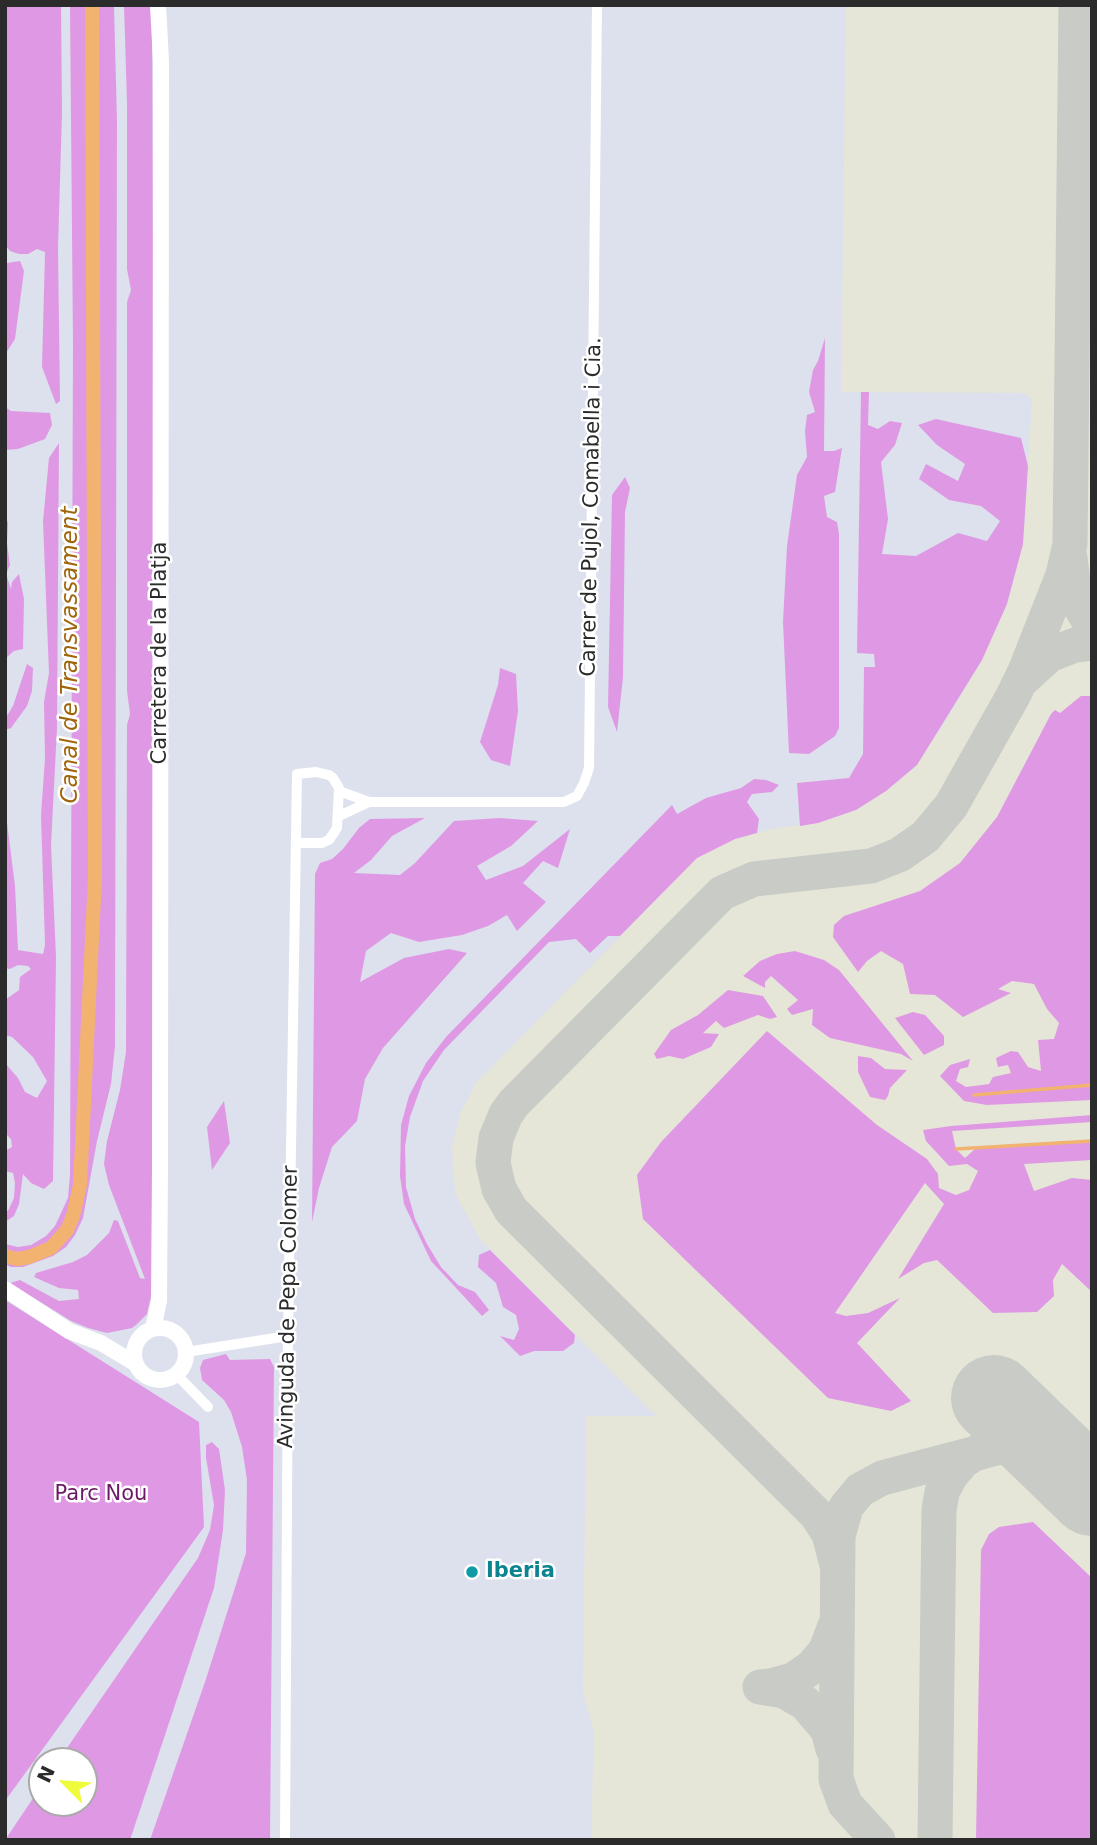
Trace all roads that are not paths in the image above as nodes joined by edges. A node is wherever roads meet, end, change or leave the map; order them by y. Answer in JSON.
{"nodes":[{"id":1,"x":158,"y":5,"type":"edge"},
{"id":2,"x":597,"y":5,"type":"edge"},
{"id":3,"x":297,"y":774,"type":"joint"},
{"id":4,"x":339,"y":791,"type":"junction"},
{"id":5,"x":369,"y":802,"type":"junction"},
{"id":6,"x":339,"y":816,"type":"junction"},
{"id":7,"x":296,"y":844,"type":"junction"},
{"id":8,"x":5,"y":1289,"type":"edge"},
{"id":9,"x":159,"y":1301,"type":"junction"},
{"id":10,"x":170,"y":1330,"type":"junction"},
{"id":11,"x":149,"y":1331,"type":"junction"},
{"id":12,"x":288,"y":1336,"type":"junction"},
{"id":13,"x":101,"y":1343,"type":"junction"},
{"id":14,"x":186,"y":1352,"type":"junction"},
{"id":15,"x":136,"y":1364,"type":"junction"},
{"id":16,"x":176,"y":1374,"type":"junction"},
{"id":17,"x":208,"y":1407,"type":"dead end"},
{"id":18,"x":285,"y":1840,"type":"edge"}],
"edges":[{"from":1,"to":9,"type":"street","name":"Carretera de la Platja"},
{"from":2,"to":5,"type":"street","name":"Carrer de Pujol, Comabella i Cia."},
{"from":3,"to":4,"type":"street","name":"Carrer de Pujol, Comabella i Cia."},
{"from":3,"to":7,"type":"street","name":"Avinguda de Pepa Colomer"},
{"from":4,"to":5,"type":"street","name":"Carrer de Pujol, Comabella i Cia."},
{"from":4,"to":6,"type":"street"},
{"from":5,"to":6,"type":"street","name":"Carrer de Pujol, Comabella i Cia."},
{"from":6,"to":7,"type":"street"},
{"from":7,"to":12,"type":"street","name":"Avinguda de Pepa Colomer"},
{"from":8,"to":13,"type":"street"},
{"from":9,"to":10,"type":"street","name":"Carretera de la Platja"},
{"from":9,"to":11,"type":"street","name":"Carretera de la Platja"},
{"from":10,"to":11,"type":"street"},
{"from":10,"to":14,"type":"street"},
{"from":11,"to":13,"type":"street"},
{"from":11,"to":15,"type":"street"},
{"from":12,"to":14,"type":"street"},
{"from":12,"to":18,"type":"street","name":"Avinguda de Pepa Colomer"},
{"from":13,"to":15,"type":"street"},
{"from":14,"to":16,"type":"street"},
{"from":15,"to":16,"type":"street"},
{"from":16,"to":17,"type":"street"}]}
